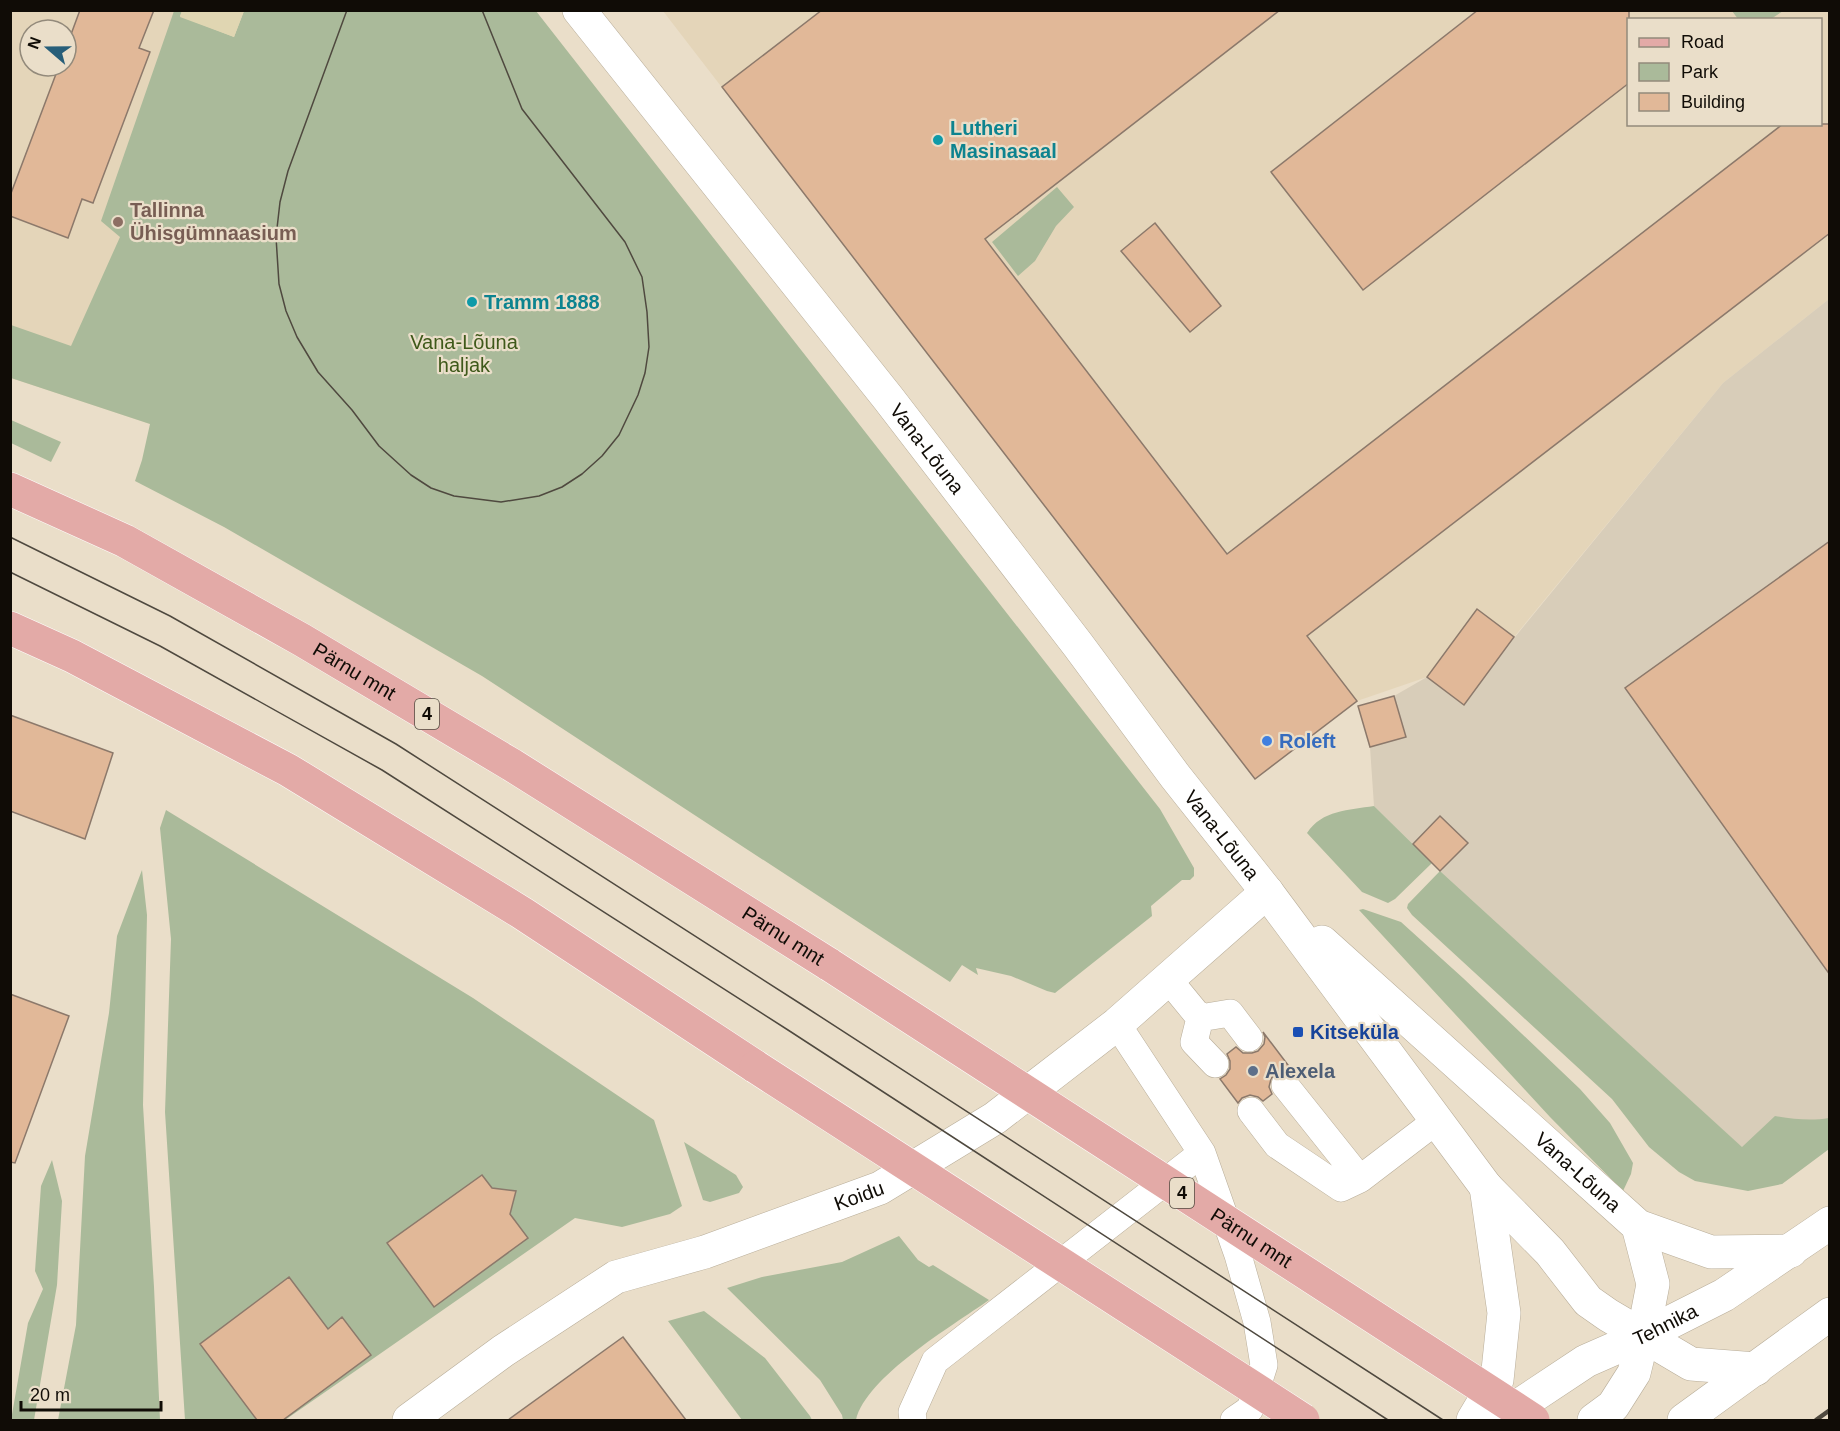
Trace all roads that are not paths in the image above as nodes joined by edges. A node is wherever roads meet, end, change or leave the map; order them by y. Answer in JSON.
{"nodes":[{"id":1,"x":579,"y":10,"type":"edge"},
{"id":2,"x":10,"y":489,"type":"edge"},
{"id":3,"x":10,"y":628,"type":"edge"},
{"id":4,"x":1267,"y":892,"type":"junction"},
{"id":5,"x":1168,"y":979,"type":"junction"},
{"id":6,"x":1200,"y":1018,"type":"junction"},
{"id":7,"x":1117,"y":1024,"type":"junction"},
{"id":8,"x":1249,"y":1038,"type":"dead end"},
{"id":9,"x":1215,"y":1064,"type":"dead end"},
{"id":10,"x":1285,"y":1085,"type":"dead end"},
{"id":11,"x":1251,"y":1111,"type":"dead end"},
{"id":12,"x":1436,"y":1121,"type":"junction"},
{"id":13,"x":1202,"y":1153,"type":"junction"},
{"id":14,"x":1360,"y":1179,"type":"junction"},
{"id":15,"x":1486,"y":1187,"type":"junction"},
{"id":16,"x":1830,"y":1223,"type":"edge"},
{"id":17,"x":1638,"y":1226,"type":"junction"},
{"id":18,"x":1791,"y":1251,"type":"junction"},
{"id":19,"x":1830,"y":1314,"type":"edge"},
{"id":20,"x":1642,"y":1336,"type":"junction"},
{"id":21,"x":1756,"y":1369,"type":"junction"},
{"id":22,"x":409,"y":1420,"type":"edge"},
{"id":23,"x":913,"y":1420,"type":"edge"},
{"id":24,"x":1234,"y":1420,"type":"edge"},
{"id":25,"x":1303,"y":1420,"type":"edge"},
{"id":26,"x":1473,"y":1420,"type":"edge"},
{"id":27,"x":1497,"y":1420,"type":"edge"},
{"id":28,"x":1533,"y":1420,"type":"edge"},
{"id":29,"x":1594,"y":1420,"type":"edge"},
{"id":30,"x":1684,"y":1420,"type":"edge"}],
"edges":[{"from":1,"to":4,"type":"street","name":"Vana-Lõuna"},
{"from":2,"to":28,"type":"main road","name":"Pärnu mnt","number":"4","bridge":true},
{"from":3,"to":25,"type":"main road","bridge":true},
{"from":4,"to":5,"type":"street","name":"Koidu"},
{"from":4,"to":12,"type":"street","name":"Vana-Lõuna"},
{"from":4,"to":17,"type":"street","name":"Vana-Lõuna"},
{"from":5,"to":6,"type":"lane"},
{"from":5,"to":7,"type":"street","name":"Koidu"},
{"from":6,"to":8,"type":"lane"},
{"from":6,"to":9,"type":"lane"},
{"from":7,"to":13,"type":"lane"},
{"from":7,"to":22,"type":"street","name":"Koidu"},
{"from":10,"to":14,"type":"lane"},
{"from":11,"to":14,"type":"lane"},
{"from":12,"to":14,"type":"lane"},
{"from":12,"to":15,"type":"street","name":"Vana-Lõuna"},
{"from":13,"to":23,"type":"lane"},
{"from":13,"to":24,"type":"lane"},
{"from":15,"to":20,"type":"street","name":"Vana-Lõuna"},
{"from":15,"to":26,"type":"street"},
{"from":16,"to":18,"type":"street","name":"Tehnika"},
{"from":17,"to":18,"type":"street","name":"Vana-Lõuna"},
{"from":17,"to":20,"type":"street"},
{"from":18,"to":20,"type":"street","name":"Tehnika"},
{"from":19,"to":21,"type":"street"},
{"from":20,"to":21,"type":"street","name":"Vana-Lõuna"},
{"from":20,"to":27,"type":"street","name":"Tehnika"},
{"from":20,"to":29,"type":"street"},
{"from":21,"to":30,"type":"street"}]}
